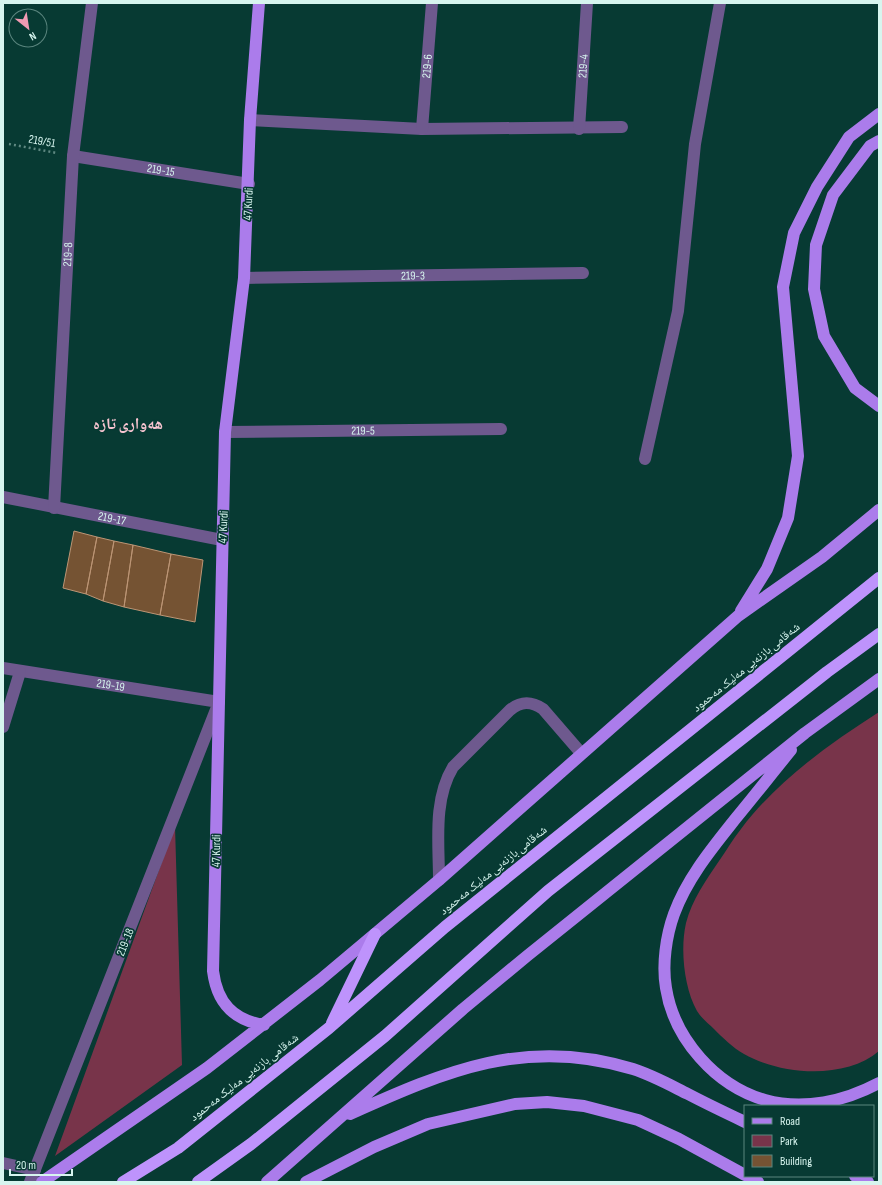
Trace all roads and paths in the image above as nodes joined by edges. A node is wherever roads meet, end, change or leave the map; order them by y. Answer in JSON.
{"nodes":[{"id":1,"x":92,"y":3,"type":"edge"},
{"id":2,"x":259,"y":3,"type":"edge"},
{"id":3,"x":432,"y":3,"type":"edge"},
{"id":4,"x":587,"y":3,"type":"edge"},
{"id":5,"x":720,"y":3,"type":"edge"},
{"id":6,"x":879,"y":114,"type":"edge"},
{"id":7,"x":250,"y":120,"type":"junction"},
{"id":8,"x":622,"y":127,"type":"dead end"},
{"id":9,"x":579,"y":129,"type":"junction"},
{"id":10,"x":422,"y":130,"type":"junction"},
{"id":11,"x":879,"y":140,"type":"edge"},
{"id":12,"x":9,"y":144,"type":"dead end"},
{"id":13,"x":73,"y":156,"type":"junction"},
{"id":14,"x":249,"y":184,"type":"junction"},
{"id":15,"x":583,"y":274,"type":"dead end"},
{"id":16,"x":244,"y":278,"type":"junction"},
{"id":17,"x":879,"y":406,"type":"edge"},
{"id":18,"x":500,"y":429,"type":"dead end"},
{"id":19,"x":225,"y":432,"type":"junction"},
{"id":20,"x":645,"y":459,"type":"dead end"},
{"id":21,"x":3,"y":497,"type":"edge"},
{"id":22,"x":54,"y":508,"type":"junction"},
{"id":23,"x":879,"y":510,"type":"edge"},
{"id":24,"x":222,"y":540,"type":"junction"},
{"id":25,"x":879,"y":578,"type":"edge"},
{"id":26,"x":738,"y":616,"type":"junction"},
{"id":27,"x":879,"y":634,"type":"edge"},
{"id":28,"x":3,"y":668,"type":"edge"},
{"id":29,"x":20,"y":672,"type":"junction"},
{"id":30,"x":879,"y":679,"type":"edge"},
{"id":31,"x":879,"y":684,"type":"edge"},
{"id":32,"x":859,"y":694,"type":"junction"},
{"id":33,"x":219,"y":702,"type":"junction"},
{"id":34,"x":3,"y":727,"type":"edge"},
{"id":35,"x":805,"y":733,"type":"junction"},
{"id":36,"x":581,"y":753,"type":"junction"},
{"id":37,"x":439,"y":880,"type":"junction"},
{"id":38,"x":375,"y":934,"type":"junction"},
{"id":39,"x":264,"y":1025,"type":"junction"},
{"id":40,"x":329,"y":1028,"type":"junction"},
{"id":41,"x":879,"y":1083,"type":"edge"},
{"id":42,"x":340,"y":1118,"type":"junction"},
{"id":43,"x":744,"y":1122,"type":"edge"},
{"id":44,"x":3,"y":1164,"type":"edge"},
{"id":45,"x":35,"y":1170,"type":"junction"},
{"id":46,"x":744,"y":1175,"type":"edge"},
{"id":47,"x":748,"y":1177,"type":"edge"},
{"id":48,"x":857,"y":1177,"type":"edge"},
{"id":49,"x":30,"y":1182,"type":"edge"},
{"id":50,"x":42,"y":1182,"type":"edge"},
{"id":51,"x":123,"y":1182,"type":"edge"},
{"id":52,"x":198,"y":1182,"type":"edge"},
{"id":53,"x":267,"y":1182,"type":"edge"},
{"id":54,"x":306,"y":1182,"type":"edge"},
{"id":55,"x":758,"y":1182,"type":"edge"},
{"id":56,"x":868,"y":1182,"type":"edge"}],
"edges":[{"from":1,"to":13,"type":"street","name":"219-8"},
{"from":2,"to":7,"type":"main road","name":"47 Kurdi"},
{"from":3,"to":10,"type":"street","name":"219-6"},
{"from":4,"to":9,"type":"street","name":"219-4"},
{"from":5,"to":20,"type":"street"},
{"from":6,"to":26,"type":"main road"},
{"from":7,"to":10,"type":"street"},
{"from":7,"to":14,"type":"main road","name":"47 Kurdi"},
{"from":8,"to":9,"type":"street"},
{"from":9,"to":10,"type":"street"},
{"from":11,"to":17,"type":"main road"},
{"from":12,"to":13,"type":"path","name":"219/51"},
{"from":13,"to":14,"type":"street","name":"219-15"},
{"from":13,"to":22,"type":"street","name":"219-8"},
{"from":14,"to":16,"type":"main road","name":"47 Kurdi"},
{"from":15,"to":16,"type":"street","name":"219-3"},
{"from":16,"to":19,"type":"main road","name":"47 Kurdi"},
{"from":18,"to":19,"type":"street","name":"219-5"},
{"from":19,"to":24,"type":"main road","name":"47 Kurdi"},
{"from":21,"to":22,"type":"street","name":"219-17"},
{"from":22,"to":24,"type":"street","name":"219-17"},
{"from":23,"to":26,"type":"main road"},
{"from":24,"to":33,"type":"main road","name":"47 Kurdi"},
{"from":25,"to":40,"type":"highway","name":"شەقامی بازنەیی مەلیک مەحمود"},
{"from":26,"to":36,"type":"main road"},
{"from":27,"to":52,"type":"highway"},
{"from":28,"to":29,"type":"street","name":"219-19"},
{"from":29,"to":33,"type":"street","name":"219-19"},
{"from":29,"to":34,"type":"street"},
{"from":30,"to":32,"type":"main road"},
{"from":31,"to":32,"type":"main road"},
{"from":32,"to":35,"type":"main road"},
{"from":33,"to":39,"type":"main road","name":"47 Kurdi"},
{"from":33,"to":45,"type":"street","name":"219-18"},
{"from":35,"to":41,"type":"main road"},
{"from":35,"to":42,"type":"main road"},
{"from":36,"to":37,"type":"main road"},
{"from":36,"to":37,"type":"street"},
{"from":37,"to":38,"type":"main road"},
{"from":38,"to":39,"type":"main road"},
{"from":38,"to":40,"type":"highway"},
{"from":39,"to":50,"type":"main road"},
{"from":40,"to":51,"type":"highway","name":"شەقامی بازنەیی مەلیک مەحمود"},
{"from":42,"to":43,"type":"main road"},
{"from":42,"to":53,"type":"main road"},
{"from":44,"to":45,"type":"street"},
{"from":45,"to":49,"type":"street","name":"219-18"},
{"from":46,"to":54,"type":"main road"},
{"from":47,"to":55,"type":"main road"},
{"from":48,"to":56,"type":"main road"}]}
